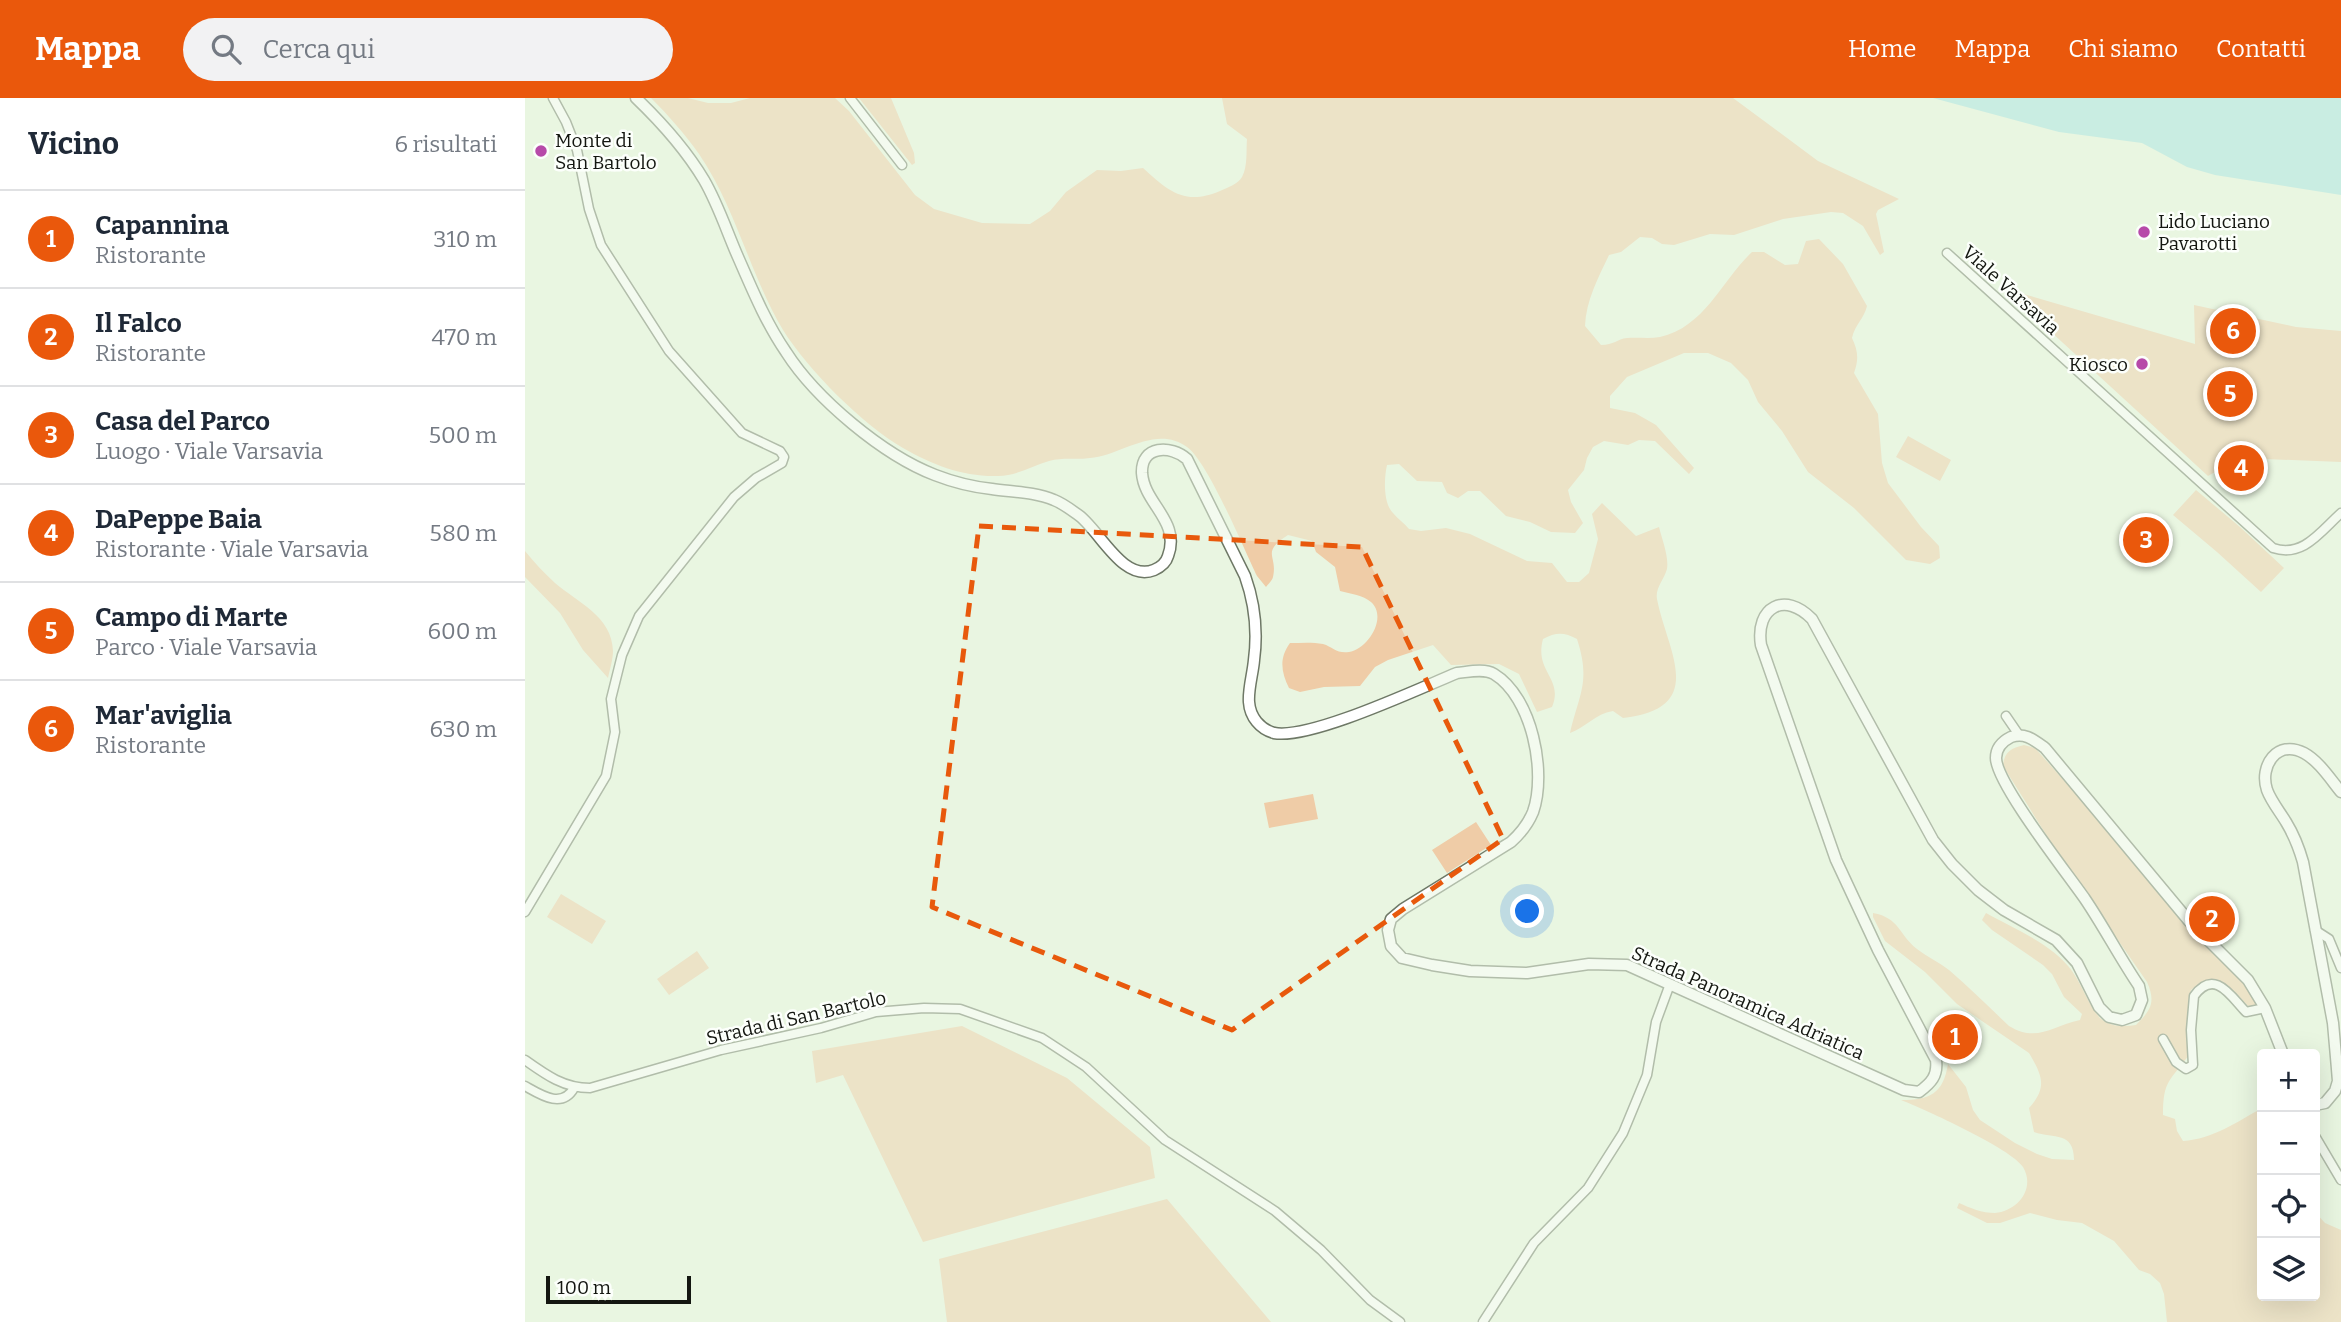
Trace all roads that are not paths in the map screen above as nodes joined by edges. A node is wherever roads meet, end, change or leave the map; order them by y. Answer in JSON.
{"nodes":[{"id":1,"x":553,"y":98,"type":"edge"},
{"id":2,"x":636,"y":98,"type":"edge"},
{"id":3,"x":850,"y":98,"type":"edge"},
{"id":4,"x":902,"y":165,"type":"dead end"},
{"id":5,"x":1947,"y":253,"type":"dead end"},
{"id":6,"x":2341,"y":513,"type":"edge"},
{"id":7,"x":2006,"y":716,"type":"dead end"},
{"id":8,"x":2019,"y":735,"type":"junction"},
{"id":9,"x":2341,"y":792,"type":"edge"},
{"id":10,"x":525,"y":912,"type":"edge"},
{"id":11,"x":2315,"y":930,"type":"junction"},
{"id":12,"x":2341,"y":968,"type":"edge"},
{"id":13,"x":1670,"y":984,"type":"junction"},
{"id":14,"x":2265,"y":1007,"type":"junction"},
{"id":15,"x":2163,"y":1039,"type":"dead end"},
{"id":16,"x":2281,"y":1049,"type":"edge"},
{"id":17,"x":525,"y":1060,"type":"edge"},
{"id":18,"x":525,"y":1086,"type":"edge"},
{"id":19,"x":574,"y":1088,"type":"junction"},
{"id":20,"x":2320,"y":1104,"type":"edge"},
{"id":21,"x":2320,"y":1144,"type":"edge"},
{"id":22,"x":2341,"y":1180,"type":"edge"},
{"id":23,"x":1400,"y":1322,"type":"edge"},
{"id":24,"x":1483,"y":1322,"type":"edge"}],
"edges":[{"from":1,"to":10,"type":"street"},
{"from":2,"to":13,"type":"street","name":"Strada Panoramica Adriatica"},
{"from":3,"to":4,"type":"street"},
{"from":5,"to":6,"type":"street","name":"Viale Varsavia"},
{"from":7,"to":8,"type":"street"},
{"from":8,"to":13,"type":"street","name":"Strada Panoramica Adriatica"},
{"from":8,"to":14,"type":"street"},
{"from":9,"to":11,"type":"street"},
{"from":11,"to":12,"type":"street"},
{"from":11,"to":20,"type":"street"},
{"from":13,"to":24,"type":"street"},
{"from":14,"to":15,"type":"street"},
{"from":14,"to":16,"type":"street"},
{"from":17,"to":19,"type":"street"},
{"from":18,"to":19,"type":"street","name":"Strada di San Bartolo"},
{"from":19,"to":23,"type":"street","name":"Strada di San Bartolo"},
{"from":21,"to":22,"type":"street"}]}
